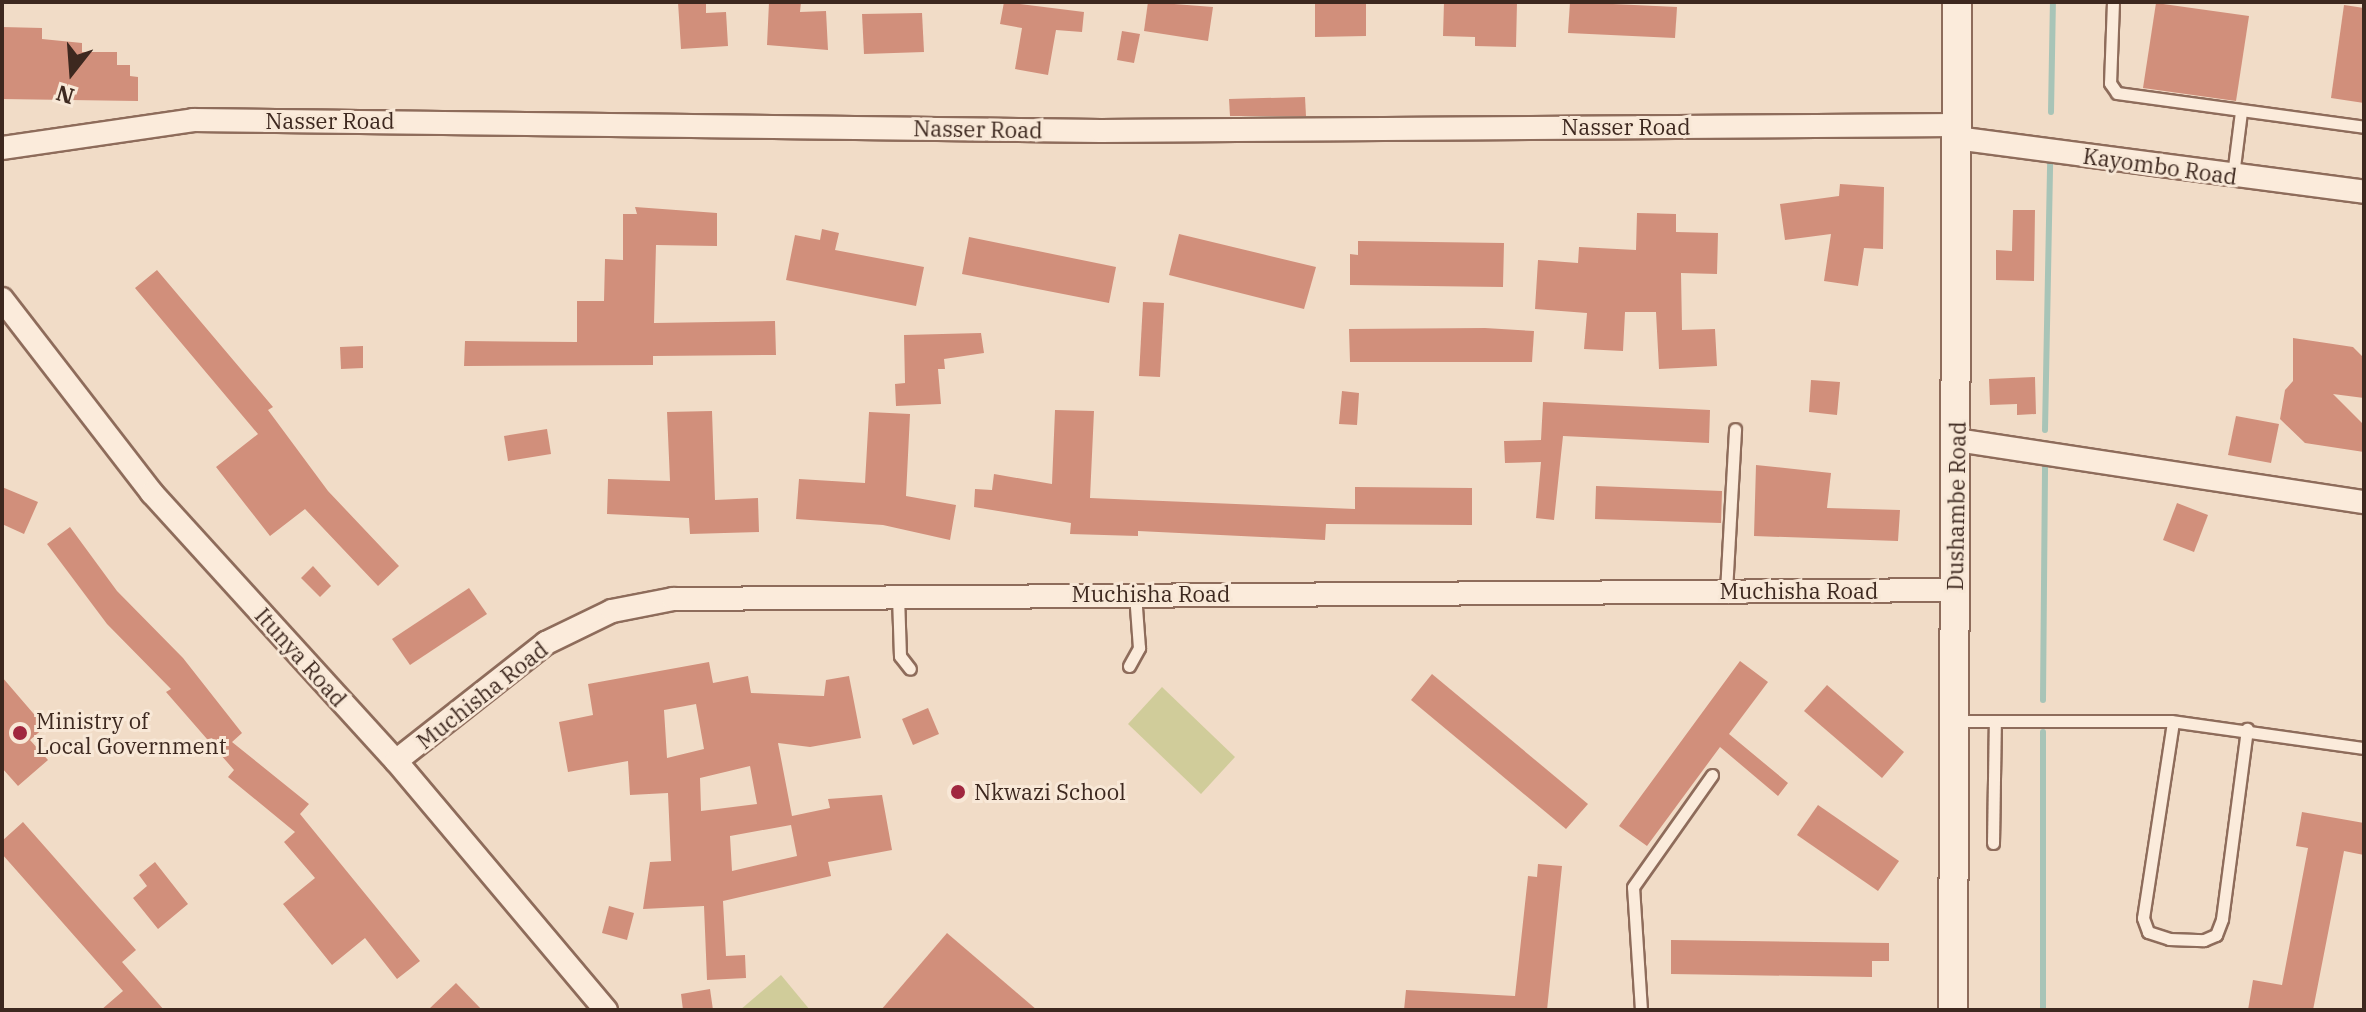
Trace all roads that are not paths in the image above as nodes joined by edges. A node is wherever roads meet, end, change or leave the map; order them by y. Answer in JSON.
{"nodes":[{"id":1,"x":1957,"y":2,"type":"edge"},
{"id":2,"x":2113,"y":2,"type":"edge"},
{"id":3,"x":2241,"y":112,"type":"junction"},
{"id":4,"x":2364,"y":127,"type":"edge"},
{"id":5,"x":1956,"y":132,"type":"junction"},
{"id":6,"x":2,"y":148,"type":"edge"},
{"id":7,"x":2233,"y":175,"type":"junction"},
{"id":8,"x":2364,"y":192,"type":"edge"},
{"id":9,"x":2,"y":299,"type":"edge"},
{"id":10,"x":1735,"y":429,"type":"dead end"},
{"id":11,"x":1957,"y":440,"type":"junction"},
{"id":12,"x":2364,"y":502,"type":"edge"},
{"id":13,"x":1955,"y":590,"type":"junction"},
{"id":14,"x":1726,"y":591,"type":"junction"},
{"id":15,"x":1135,"y":594,"type":"junction"},
{"id":16,"x":898,"y":596,"type":"junction"},
{"id":17,"x":1129,"y":666,"type":"dead end"},
{"id":18,"x":910,"y":669,"type":"dead end"},
{"id":19,"x":1953,"y":721,"type":"junction"},
{"id":20,"x":1995,"y":722,"type":"junction"},
{"id":21,"x":2172,"y":722,"type":"junction"},
{"id":22,"x":2247,"y":729,"type":"junction"},
{"id":23,"x":2364,"y":748,"type":"edge"},
{"id":24,"x":396,"y":761,"type":"junction"},
{"id":25,"x":1712,"y":775,"type":"dead end"},
{"id":26,"x":1993,"y":843,"type":"dead end"},
{"id":27,"x":606,"y":1010,"type":"edge"},
{"id":28,"x":1641,"y":1010,"type":"edge"},
{"id":29,"x":1953,"y":1010,"type":"edge"}],
"edges":[{"from":1,"to":5,"type":"street","name":"Dushambe Road"},
{"from":2,"to":3,"type":"lane"},
{"from":3,"to":4,"type":"lane"},
{"from":3,"to":7,"type":"lane"},
{"from":5,"to":6,"type":"street","name":"Nasser Road"},
{"from":5,"to":7,"type":"street","name":"Kayombo Road"},
{"from":5,"to":11,"type":"street","name":"Dushambe Road"},
{"from":7,"to":8,"type":"street","name":"Kayombo Road"},
{"from":9,"to":24,"type":"street","name":"Itunya Road"},
{"from":10,"to":14,"type":"lane"},
{"from":11,"to":12,"type":"street"},
{"from":11,"to":13,"type":"street","name":"Dushambe Road"},
{"from":13,"to":14,"type":"street","name":"Muchisha Road"},
{"from":13,"to":19,"type":"street","name":"Dushambe Road"},
{"from":14,"to":15,"type":"street","name":"Muchisha Road"},
{"from":15,"to":16,"type":"street","name":"Muchisha Road"},
{"from":15,"to":17,"type":"lane"},
{"from":16,"to":18,"type":"lane"},
{"from":16,"to":24,"type":"street","name":"Muchisha Road"},
{"from":19,"to":20,"type":"lane"},
{"from":19,"to":29,"type":"street","name":"Dushambe Road"},
{"from":20,"to":21,"type":"lane"},
{"from":20,"to":26,"type":"lane"},
{"from":21,"to":22,"type":"lane"},
{"from":21,"to":22,"type":"lane"},
{"from":22,"to":23,"type":"lane"},
{"from":24,"to":27,"type":"street","name":"Itunya Road"},
{"from":25,"to":28,"type":"lane"}]}
